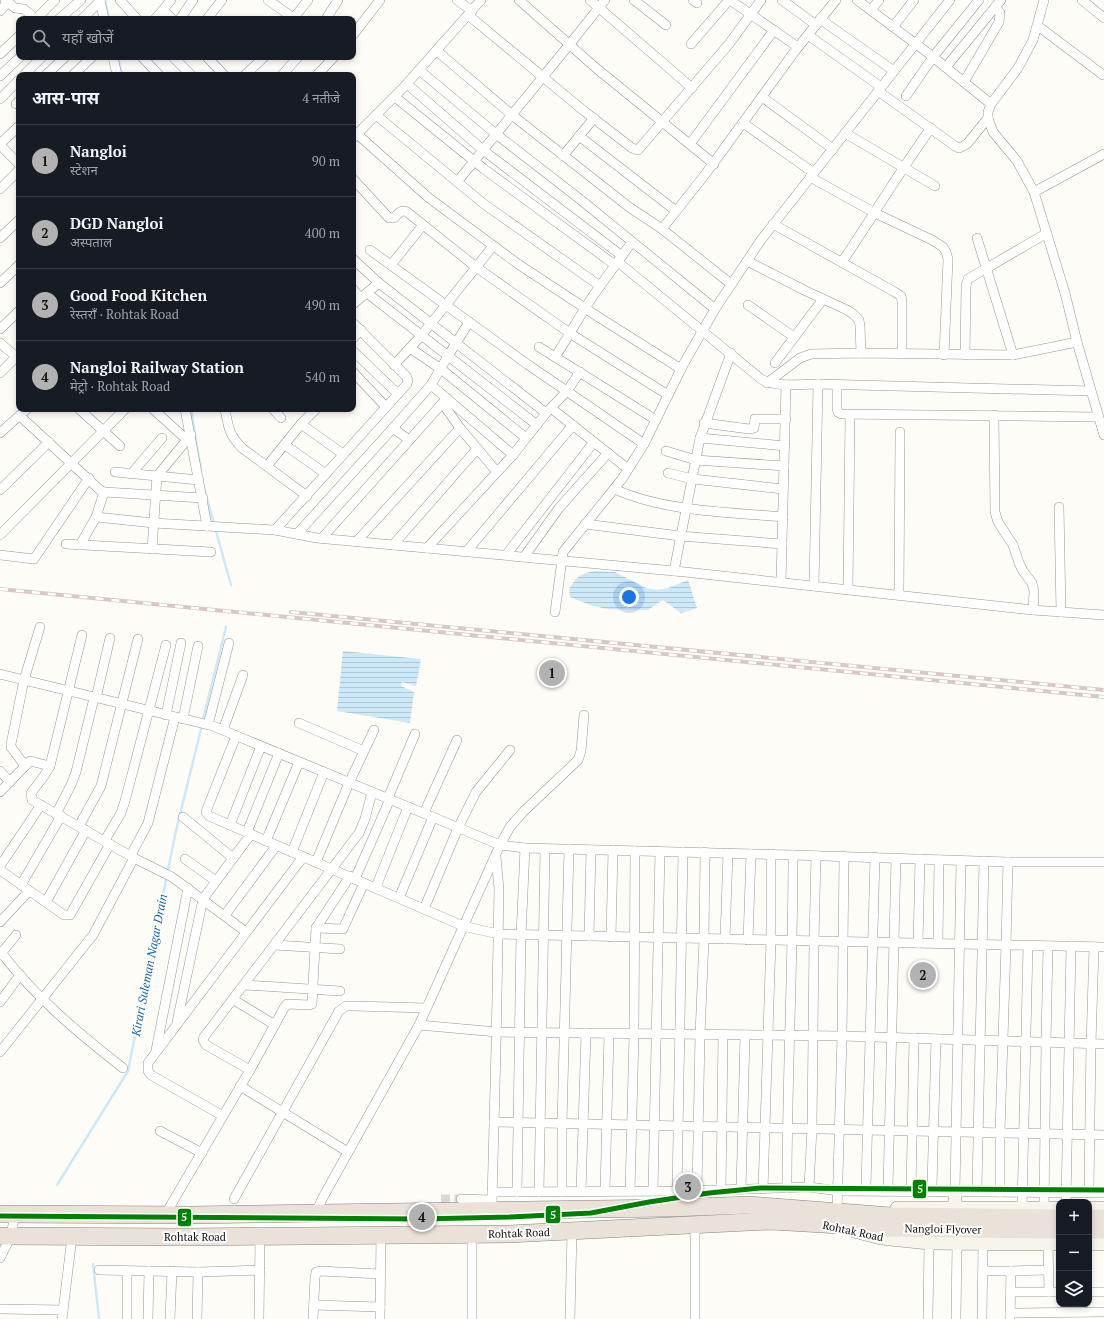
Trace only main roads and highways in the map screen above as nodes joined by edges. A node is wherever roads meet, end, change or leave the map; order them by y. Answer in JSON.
{"nodes":[{"id":1,"x":8,"y":1214,"type":"edge"},
{"id":2,"x":308,"y":1214,"type":"junction"},
{"id":3,"x":832,"y":1218,"type":"junction"},
{"id":4,"x":1056,"y":1218,"type":"edge"},
{"id":5,"x":1092,"y":1218,"type":"edge"},
{"id":6,"x":1104,"y":1218,"type":"edge"},
{"id":7,"x":891,"y":1222,"type":"junction"},
{"id":8,"x":1056,"y":1230,"type":"edge"},
{"id":9,"x":1092,"y":1230,"type":"edge"},
{"id":10,"x":1104,"y":1230,"type":"edge"},
{"id":11,"x":6,"y":1236,"type":"edge"},
{"id":12,"x":301,"y":1236,"type":"junction"}],
"edges":[{"from":1,"to":2,"type":"highway","name":"Rohtak Road"},
{"from":2,"to":3,"type":"highway","name":"Rohtak Road"},
{"from":2,"to":12,"type":"highway"},
{"from":3,"to":7,"type":"highway","name":"Nangloi Flyover"},
{"from":3,"to":12,"type":"highway","name":"Rohtak Road"},
{"from":4,"to":7,"type":"highway","name":"Nangloi Flyover"},
{"from":5,"to":6,"type":"highway"},
{"from":7,"to":8,"type":"highway","name":"Nangloi Flyover"},
{"from":9,"to":10,"type":"highway"},
{"from":11,"to":12,"type":"highway","name":"Rohtak Road"}]}
